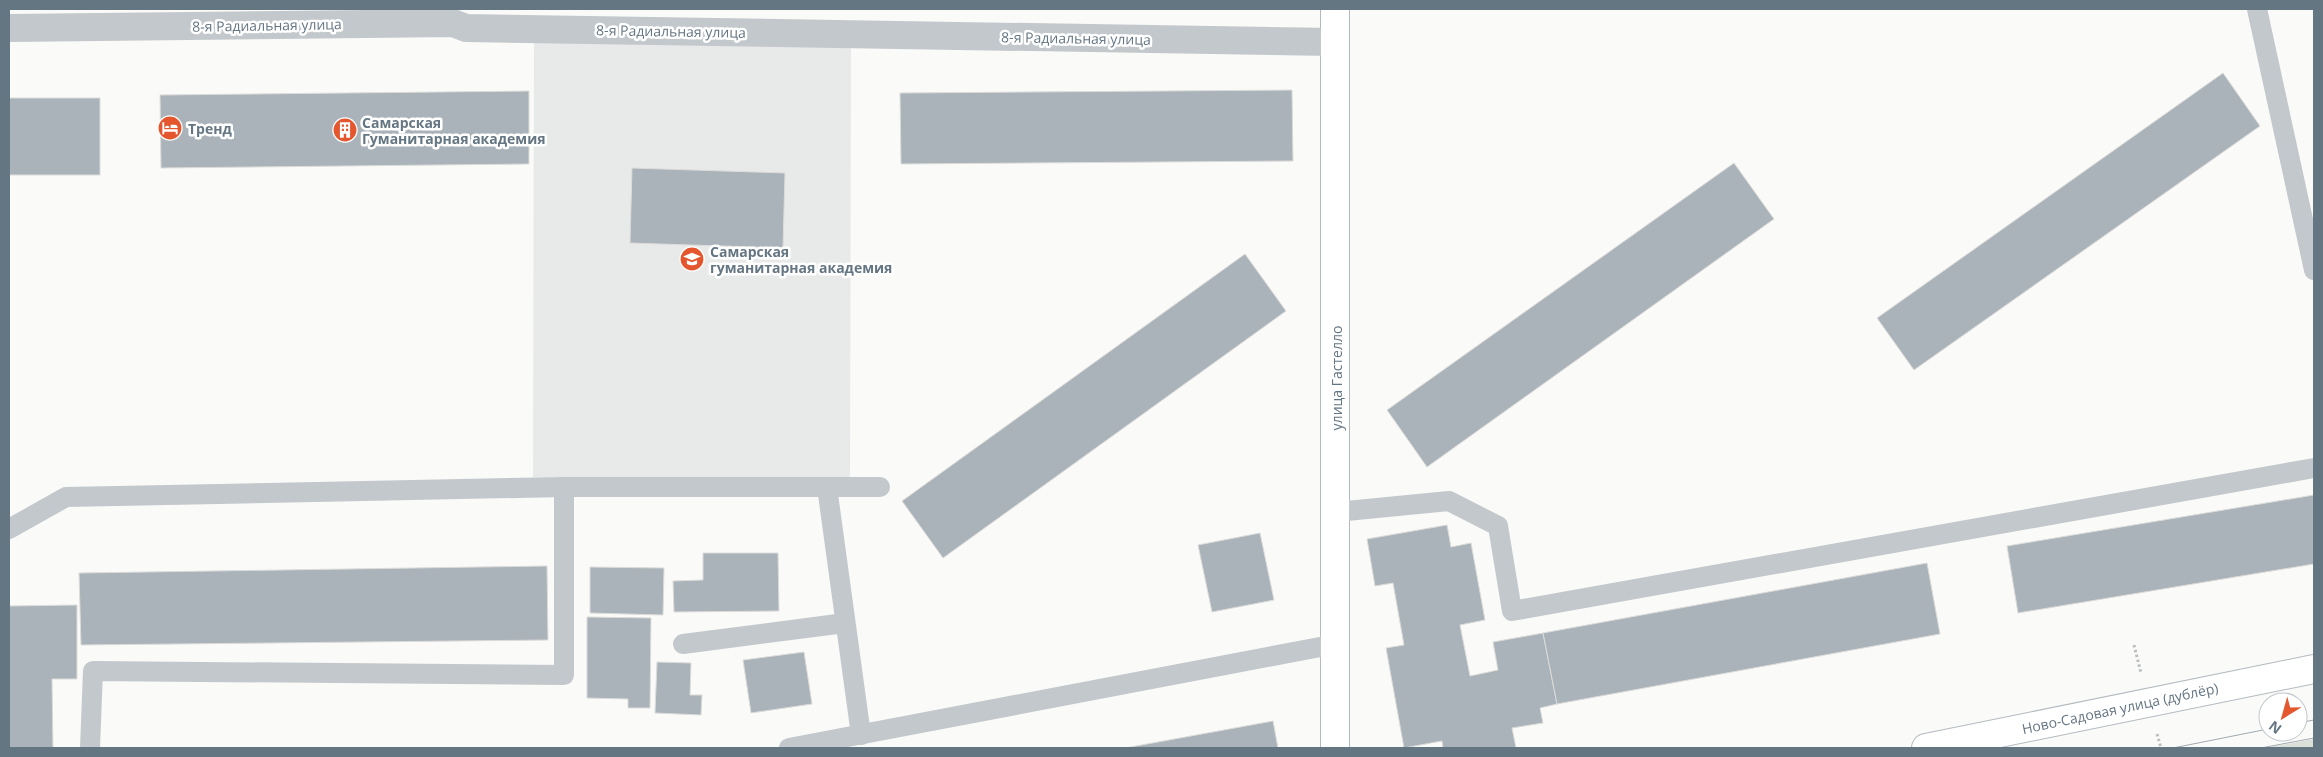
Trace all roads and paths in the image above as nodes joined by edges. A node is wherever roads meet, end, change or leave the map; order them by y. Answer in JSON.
{"nodes":[{"id":1,"x":1335,"y":9,"type":"edge"},
{"id":2,"x":2257,"y":9,"type":"edge"},
{"id":3,"x":466,"y":18,"type":"edge"},
{"id":4,"x":9,"y":28,"type":"edge"},
{"id":5,"x":1334,"y":42,"type":"junction"},
{"id":6,"x":2314,"y":270,"type":"edge"},
{"id":7,"x":2314,"y":468,"type":"edge"},
{"id":8,"x":564,"y":487,"type":"junction"},
{"id":9,"x":827,"y":487,"type":"junction"},
{"id":10,"x":880,"y":487,"type":"dead end"},
{"id":11,"x":1336,"y":512,"type":"junction"},
{"id":12,"x":9,"y":529,"type":"edge"},
{"id":13,"x":845,"y":623,"type":"junction"},
{"id":14,"x":684,"y":644,"type":"dead end"},
{"id":15,"x":1336,"y":644,"type":"junction"},
{"id":16,"x":2314,"y":669,"type":"edge"},
{"id":17,"x":861,"y":735,"type":"junction"},
{"id":18,"x":90,"y":748,"type":"edge"},
{"id":19,"x":789,"y":748,"type":"edge"},
{"id":20,"x":1335,"y":748,"type":"edge"},
{"id":21,"x":1926,"y":748,"type":"edge"}],
"edges":[{"from":1,"to":5,"type":"street","name":"улица Гастелло"},
{"from":2,"to":6,"type":"lane"},
{"from":3,"to":4,"type":"street","name":"8-я Радиальная улица"},
{"from":3,"to":5,"type":"street","name":"8-я Радиальная улица"},
{"from":5,"to":11,"type":"street","name":"улица Гастелло"},
{"from":7,"to":11,"type":"lane"},
{"from":8,"to":9,"type":"lane"},
{"from":8,"to":12,"type":"lane"},
{"from":8,"to":18,"type":"lane"},
{"from":9,"to":10,"type":"lane"},
{"from":9,"to":13,"type":"lane"},
{"from":11,"to":15,"type":"street","name":"улица Гастелло"},
{"from":13,"to":14,"type":"lane"},
{"from":13,"to":17,"type":"lane"},
{"from":15,"to":17,"type":"lane"},
{"from":15,"to":20,"type":"street","name":"улица Гастелло"},
{"from":16,"to":21,"type":"street","name":"Ново-Садовая улица (дублёр)"},
{"from":17,"to":19,"type":"lane"}]}
